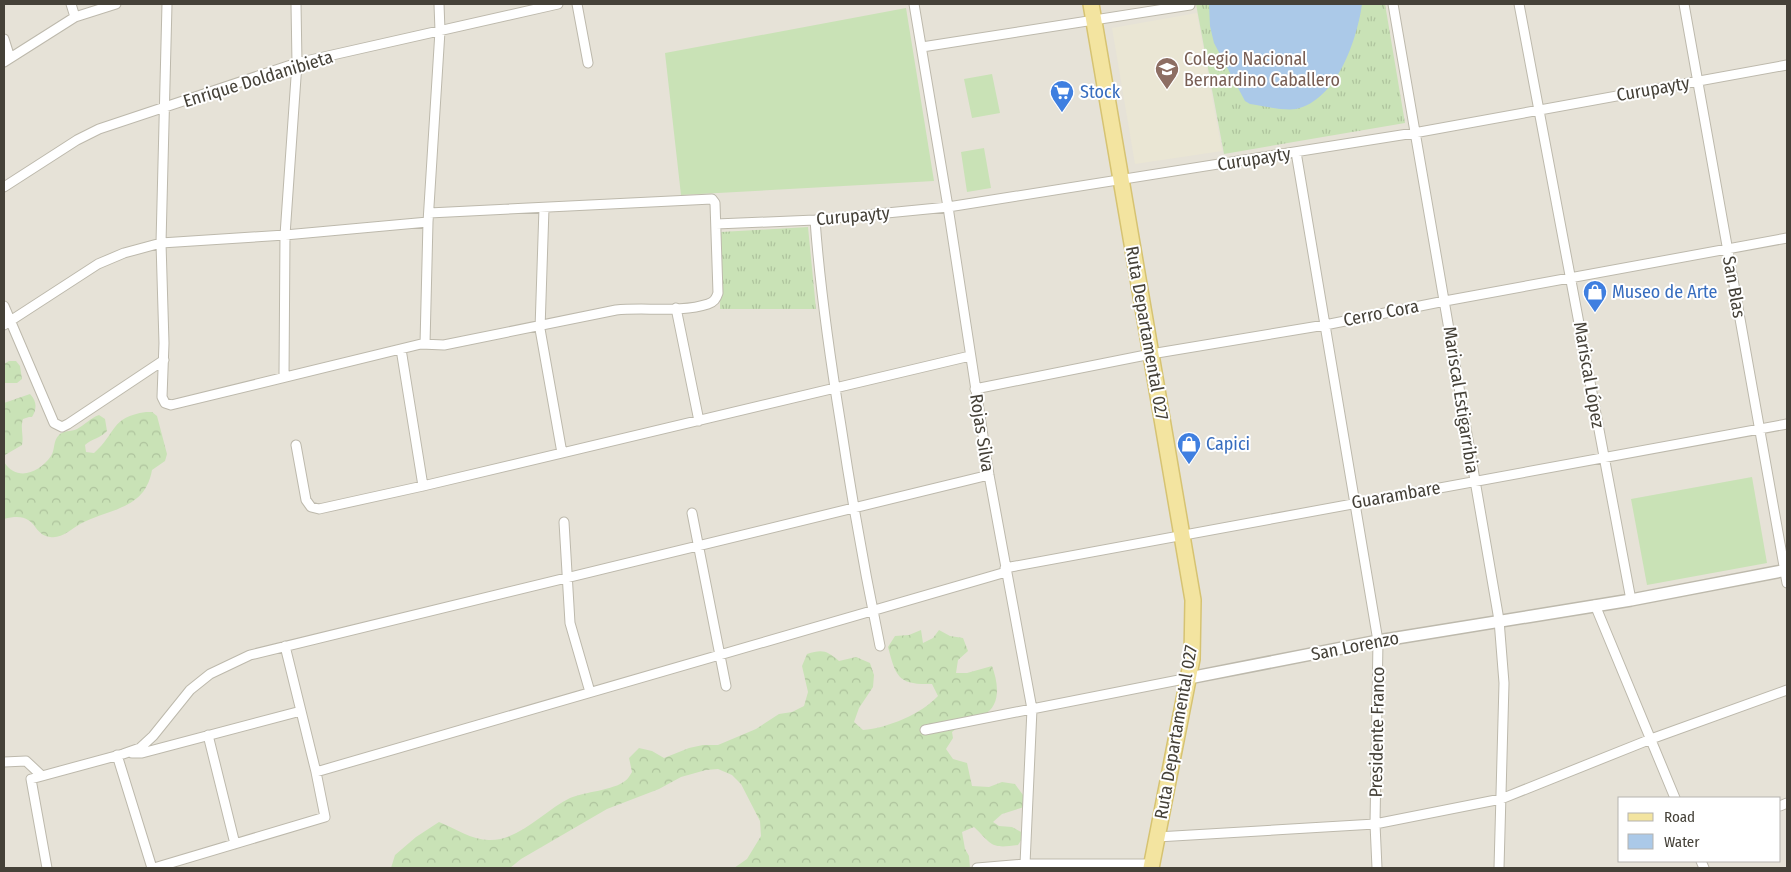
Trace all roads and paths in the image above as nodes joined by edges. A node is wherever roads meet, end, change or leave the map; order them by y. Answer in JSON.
{"nodes":[{"id":1,"x":71,"y":4,"type":"edge"},
{"id":2,"x":116,"y":4,"type":"edge"},
{"id":3,"x":167,"y":4,"type":"edge"},
{"id":4,"x":296,"y":4,"type":"edge"},
{"id":5,"x":440,"y":4,"type":"edge"},
{"id":6,"x":558,"y":4,"type":"edge"},
{"id":7,"x":577,"y":4,"type":"edge"},
{"id":8,"x":914,"y":4,"type":"edge"},
{"id":9,"x":1091,"y":4,"type":"edge"},
{"id":10,"x":1393,"y":4,"type":"edge"},
{"id":11,"x":1519,"y":4,"type":"edge"},
{"id":12,"x":1684,"y":4,"type":"edge"},
{"id":13,"x":1190,"y":5,"type":"dead end"},
{"id":14,"x":75,"y":18,"type":"junction"},
{"id":15,"x":1094,"y":20,"type":"junction"},
{"id":16,"x":440,"y":31,"type":"junction"},
{"id":17,"x":4,"y":39,"type":"edge"},
{"id":18,"x":922,"y":47,"type":"junction"},
{"id":19,"x":7,"y":60,"type":"edge"},
{"id":20,"x":297,"y":63,"type":"junction"},
{"id":21,"x":588,"y":64,"type":"dead end"},
{"id":22,"x":1787,"y":65,"type":"edge"},
{"id":23,"x":1697,"y":81,"type":"junction"},
{"id":24,"x":163,"y":109,"type":"junction"},
{"id":25,"x":1539,"y":110,"type":"junction"},
{"id":26,"x":1414,"y":133,"type":"junction"},
{"id":27,"x":1296,"y":152,"type":"junction"},
{"id":28,"x":1121,"y":181,"type":"junction"},
{"id":29,"x":4,"y":188,"type":"edge"},
{"id":30,"x":948,"y":207,"type":"junction"},
{"id":31,"x":544,"y":208,"type":"junction"},
{"id":32,"x":429,"y":218,"type":"junction"},
{"id":33,"x":815,"y":220,"type":"junction"},
{"id":34,"x":716,"y":224,"type":"junction"},
{"id":35,"x":285,"y":235,"type":"junction"},
{"id":36,"x":1787,"y":238,"type":"edge"},
{"id":37,"x":160,"y":242,"type":"junction"},
{"id":38,"x":1727,"y":249,"type":"junction"},
{"id":39,"x":1571,"y":278,"type":"junction"},
{"id":40,"x":1445,"y":301,"type":"junction"},
{"id":41,"x":4,"y":306,"type":"edge"},
{"id":42,"x":676,"y":308,"type":"junction"},
{"id":43,"x":7,"y":323,"type":"edge"},
{"id":44,"x":540,"y":325,"type":"junction"},
{"id":45,"x":1325,"y":325,"type":"junction"},
{"id":46,"x":425,"y":344,"type":"junction"},
{"id":47,"x":401,"y":349,"type":"junction"},
{"id":48,"x":1151,"y":354,"type":"junction"},
{"id":49,"x":970,"y":356,"type":"junction"},
{"id":50,"x":164,"y":360,"type":"junction"},
{"id":51,"x":284,"y":376,"type":"junction"},
{"id":52,"x":835,"y":388,"type":"junction"},
{"id":53,"x":975,"y":388,"type":"junction"},
{"id":54,"x":699,"y":421,"type":"junction"},
{"id":55,"x":1787,"y":424,"type":"edge"},
{"id":56,"x":1759,"y":429,"type":"junction"},
{"id":57,"x":296,"y":445,"type":"dead end"},
{"id":58,"x":562,"y":453,"type":"junction"},
{"id":59,"x":1604,"y":457,"type":"junction"},
{"id":60,"x":989,"y":475,"type":"junction"},
{"id":61,"x":1474,"y":481,"type":"junction"},
{"id":62,"x":423,"y":486,"type":"junction"},
{"id":63,"x":1355,"y":503,"type":"junction"},
{"id":64,"x":854,"y":509,"type":"junction"},
{"id":65,"x":692,"y":512,"type":"dead end"},
{"id":66,"x":564,"y":522,"type":"dead end"},
{"id":67,"x":1182,"y":535,"type":"junction"},
{"id":68,"x":699,"y":546,"type":"junction"},
{"id":69,"x":1006,"y":570,"type":"junction"},
{"id":70,"x":1786,"y":570,"type":"edge"},
{"id":71,"x":568,"y":578,"type":"junction"},
{"id":72,"x":1787,"y":583,"type":"edge"},
{"id":73,"x":1631,"y":600,"type":"junction"},
{"id":74,"x":1594,"y":605,"type":"junction"},
{"id":75,"x":873,"y":610,"type":"junction"},
{"id":76,"x":1499,"y":620,"type":"junction"},
{"id":77,"x":1378,"y":641,"type":"junction"},
{"id":78,"x":285,"y":646,"type":"junction"},
{"id":79,"x":880,"y":646,"type":"dead end"},
{"id":80,"x":720,"y":655,"type":"junction"},
{"id":81,"x":1189,"y":678,"type":"junction"},
{"id":82,"x":726,"y":686,"type":"dead end"},
{"id":83,"x":1787,"y":690,"type":"edge"},
{"id":84,"x":590,"y":692,"type":"junction"},
{"id":85,"x":1032,"y":709,"type":"junction"},
{"id":86,"x":301,"y":710,"type":"junction"},
{"id":87,"x":925,"y":730,"type":"dead end"},
{"id":88,"x":208,"y":735,"type":"junction"},
{"id":89,"x":1651,"y":739,"type":"junction"},
{"id":90,"x":120,"y":755,"type":"junction"},
{"id":91,"x":4,"y":762,"type":"edge"},
{"id":92,"x":316,"y":772,"type":"junction"},
{"id":93,"x":42,"y":776,"type":"junction"},
{"id":94,"x":1676,"y":797,"type":"edge"},
{"id":95,"x":1501,"y":799,"type":"junction"},
{"id":96,"x":1375,"y":824,"type":"junction"},
{"id":97,"x":1157,"y":837,"type":"junction"},
{"id":98,"x":235,"y":844,"type":"junction"},
{"id":99,"x":1025,"y":864,"type":"junction"},
{"id":100,"x":1152,"y":866,"type":"edge"},
{"id":101,"x":47,"y":868,"type":"edge"},
{"id":102,"x":153,"y":868,"type":"edge"},
{"id":103,"x":977,"y":868,"type":"edge"},
{"id":104,"x":1377,"y":868,"type":"edge"},
{"id":105,"x":1499,"y":868,"type":"edge"}],
"edges":[{"from":1,"to":14,"type":"street"},
{"from":2,"to":14,"type":"street"},
{"from":3,"to":24,"type":"street"},
{"from":4,"to":20,"type":"street"},
{"from":5,"to":16,"type":"street"},
{"from":6,"to":16,"type":"street","name":"Enrique Doldanibieta"},
{"from":7,"to":21,"type":"street"},
{"from":8,"to":18,"type":"street","name":"Rojas Silva"},
{"from":9,"to":15,"type":"main road","name":"Ruta Departamental 027"},
{"from":10,"to":26,"type":"street","name":"Mariscal Estigarribia"},
{"from":11,"to":25,"type":"street","name":"Mariscal López"},
{"from":12,"to":23,"type":"street","name":"San Blas"},
{"from":13,"to":15,"type":"street"},
{"from":14,"to":19,"type":"street"},
{"from":15,"to":18,"type":"street"},
{"from":15,"to":28,"type":"main road","name":"Ruta Departamental 027"},
{"from":16,"to":20,"type":"street","name":"Enrique Doldanibieta"},
{"from":16,"to":32,"type":"street"},
{"from":17,"to":19,"type":"street"},
{"from":18,"to":30,"type":"street","name":"Rojas Silva"},
{"from":20,"to":24,"type":"street","name":"Enrique Doldanibieta"},
{"from":20,"to":35,"type":"street"},
{"from":22,"to":23,"type":"street","name":"Curupayty"},
{"from":23,"to":25,"type":"street","name":"Curupayty"},
{"from":23,"to":38,"type":"street","name":"San Blas"},
{"from":24,"to":29,"type":"street","name":"Enrique Doldanibieta"},
{"from":24,"to":37,"type":"street"},
{"from":25,"to":26,"type":"street","name":"Curupayty"},
{"from":25,"to":39,"type":"street","name":"Mariscal López"},
{"from":26,"to":27,"type":"street","name":"Curupayty"},
{"from":26,"to":40,"type":"street","name":"Mariscal Estigarribia"},
{"from":27,"to":28,"type":"street","name":"Curupayty"},
{"from":27,"to":45,"type":"street","name":"Presidente Franco"},
{"from":28,"to":30,"type":"street","name":"Curupayty"},
{"from":28,"to":48,"type":"main road","name":"Ruta Departamental 027"},
{"from":30,"to":33,"type":"street","name":"Curupayty"},
{"from":30,"to":49,"type":"street","name":"Rojas Silva"},
{"from":31,"to":32,"type":"street"},
{"from":31,"to":34,"type":"street"},
{"from":31,"to":44,"type":"street"},
{"from":32,"to":35,"type":"street"},
{"from":32,"to":46,"type":"street"},
{"from":33,"to":34,"type":"street","name":"Curupayty"},
{"from":33,"to":52,"type":"street"},
{"from":34,"to":42,"type":"street"},
{"from":35,"to":37,"type":"street"},
{"from":35,"to":51,"type":"street"},
{"from":36,"to":38,"type":"street","name":"Cerro Cora"},
{"from":37,"to":43,"type":"street"},
{"from":37,"to":50,"type":"street"},
{"from":38,"to":39,"type":"street","name":"Cerro Cora"},
{"from":38,"to":56,"type":"street","name":"San Blas"},
{"from":39,"to":40,"type":"street","name":"Cerro Cora"},
{"from":39,"to":59,"type":"street","name":"Mariscal López"},
{"from":40,"to":45,"type":"street","name":"Cerro Cora"},
{"from":40,"to":61,"type":"street","name":"Mariscal Estigarribia"},
{"from":41,"to":43,"type":"street"},
{"from":42,"to":44,"type":"street"},
{"from":42,"to":54,"type":"street"},
{"from":43,"to":50,"type":"street"},
{"from":44,"to":46,"type":"street"},
{"from":44,"to":58,"type":"street"},
{"from":45,"to":48,"type":"street","name":"Cerro Cora"},
{"from":45,"to":63,"type":"street","name":"Presidente Franco"},
{"from":46,"to":47,"type":"street"},
{"from":47,"to":51,"type":"street"},
{"from":47,"to":62,"type":"street"},
{"from":48,"to":53,"type":"street","name":"Cerro Cora"},
{"from":48,"to":67,"type":"main road","name":"Ruta Departamental 027"},
{"from":49,"to":52,"type":"street"},
{"from":49,"to":53,"type":"street","name":"Rojas Silva"},
{"from":50,"to":51,"type":"street"},
{"from":52,"to":54,"type":"street"},
{"from":52,"to":64,"type":"street"},
{"from":53,"to":60,"type":"street","name":"Rojas Silva"},
{"from":54,"to":58,"type":"street"},
{"from":55,"to":56,"type":"street","name":"Guarambare"},
{"from":56,"to":59,"type":"street","name":"Guarambare"},
{"from":56,"to":70,"type":"street","name":"San Blas"},
{"from":57,"to":62,"type":"street"},
{"from":58,"to":62,"type":"street"},
{"from":59,"to":61,"type":"street","name":"Guarambare"},
{"from":59,"to":73,"type":"street","name":"Mariscal López"},
{"from":60,"to":64,"type":"street"},
{"from":60,"to":69,"type":"street","name":"Rojas Silva"},
{"from":61,"to":63,"type":"street","name":"Guarambare"},
{"from":61,"to":76,"type":"street","name":"Mariscal Estigarribia"},
{"from":63,"to":67,"type":"street","name":"Guarambare"},
{"from":63,"to":77,"type":"street","name":"Presidente Franco"},
{"from":64,"to":68,"type":"street"},
{"from":64,"to":75,"type":"street"},
{"from":65,"to":68,"type":"street"},
{"from":66,"to":71,"type":"street"},
{"from":67,"to":69,"type":"street","name":"Guarambare"},
{"from":67,"to":81,"type":"main road","name":"Ruta Departamental 027"},
{"from":68,"to":71,"type":"street"},
{"from":68,"to":80,"type":"street"},
{"from":69,"to":75,"type":"street","name":"Guarambare"},
{"from":69,"to":85,"type":"street","name":"Rojas Silva"},
{"from":70,"to":72,"type":"street","name":"San Blas"},
{"from":70,"to":73,"type":"street","name":"San Lorenzo"},
{"from":71,"to":78,"type":"street"},
{"from":71,"to":84,"type":"street"},
{"from":73,"to":74,"type":"street","name":"San Lorenzo"},
{"from":74,"to":76,"type":"street","name":"San Lorenzo"},
{"from":74,"to":89,"type":"street"},
{"from":75,"to":79,"type":"street"},
{"from":75,"to":80,"type":"street","name":"Guarambare"},
{"from":76,"to":77,"type":"street","name":"San Lorenzo"},
{"from":76,"to":95,"type":"street","name":"Mariscal Estigarribia"},
{"from":77,"to":81,"type":"street","name":"San Lorenzo"},
{"from":77,"to":96,"type":"street","name":"Presidente Franco"},
{"from":78,"to":86,"type":"street"},
{"from":78,"to":90,"type":"street"},
{"from":80,"to":82,"type":"street"},
{"from":80,"to":84,"type":"street","name":"Guarambare"},
{"from":81,"to":85,"type":"street","name":"San Lorenzo"},
{"from":81,"to":97,"type":"main road","name":"Ruta Departamental 027"},
{"from":83,"to":89,"type":"street"},
{"from":84,"to":92,"type":"street","name":"Guarambare"},
{"from":85,"to":87,"type":"street","name":"San Lorenzo"},
{"from":85,"to":99,"type":"street","name":"Rojas Silva"},
{"from":86,"to":88,"type":"street"},
{"from":86,"to":92,"type":"street"},
{"from":88,"to":90,"type":"street"},
{"from":88,"to":98,"type":"street"},
{"from":89,"to":94,"type":"street"},
{"from":89,"to":95,"type":"street"},
{"from":90,"to":93,"type":"street"},
{"from":90,"to":102,"type":"street"},
{"from":91,"to":93,"type":"street"},
{"from":92,"to":98,"type":"street"},
{"from":93,"to":101,"type":"street"},
{"from":95,"to":96,"type":"street"},
{"from":95,"to":105,"type":"street","name":"Mariscal Estigarribia"},
{"from":96,"to":97,"type":"street"},
{"from":96,"to":104,"type":"street","name":"Presidente Franco"},
{"from":97,"to":100,"type":"main road","name":"Ruta Departamental 027"},
{"from":98,"to":102,"type":"street"},
{"from":99,"to":100,"type":"street"},
{"from":99,"to":103,"type":"street"}]}
